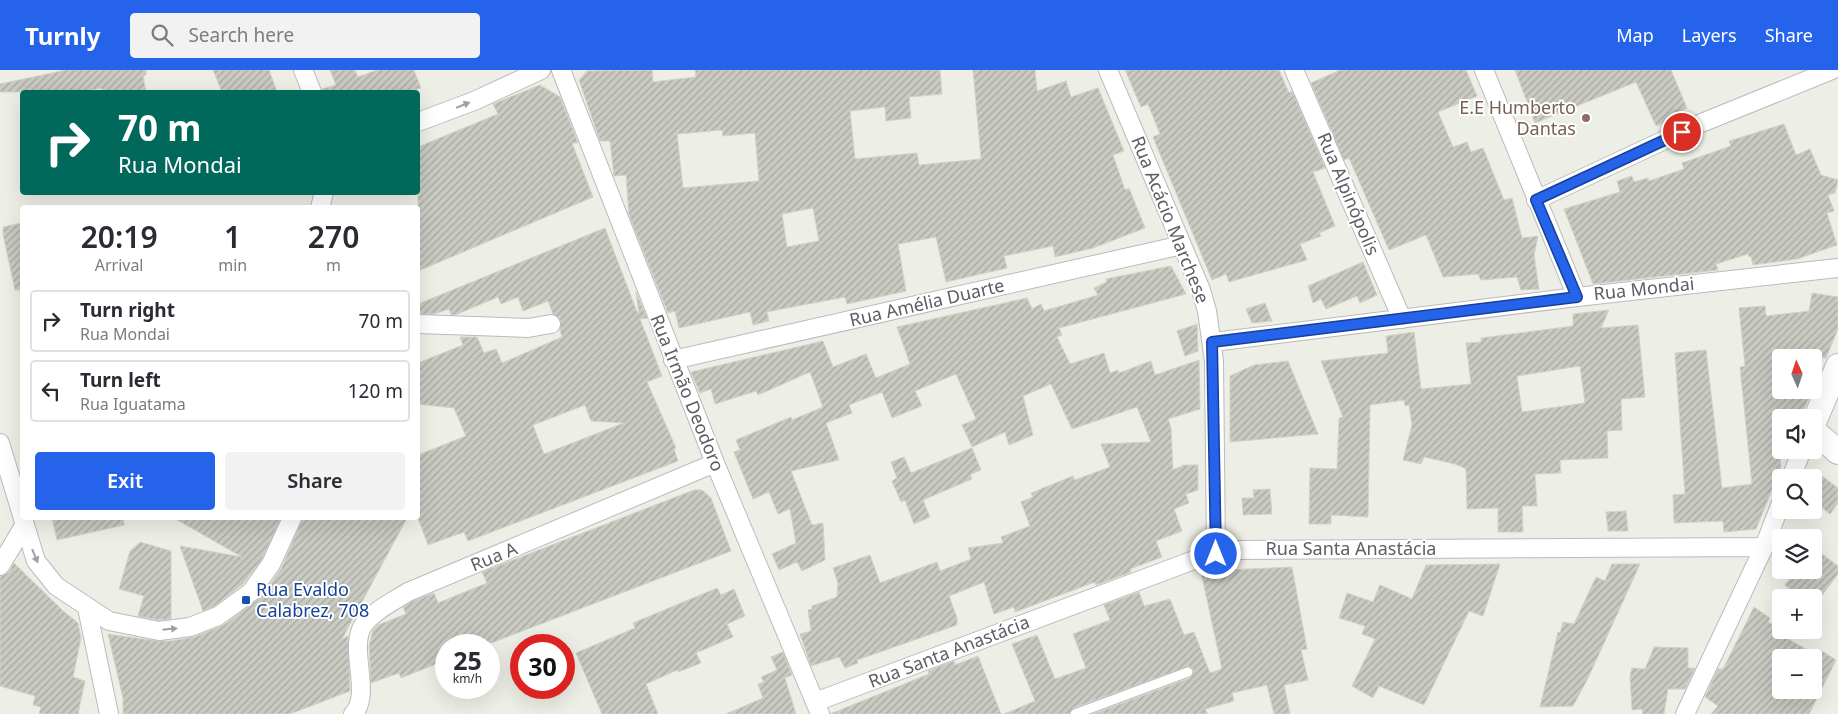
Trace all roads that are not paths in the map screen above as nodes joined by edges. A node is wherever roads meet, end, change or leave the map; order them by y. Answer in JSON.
{"nodes":[{"id":1,"x":303,"y":70,"type":"edge"},
{"id":2,"x":541,"y":70,"type":"edge"},
{"id":3,"x":561,"y":70,"type":"edge"},
{"id":4,"x":1108,"y":70,"type":"edge"},
{"id":5,"x":1294,"y":70,"type":"edge"},
{"id":6,"x":1484,"y":70,"type":"edge"},
{"id":7,"x":1832,"y":70,"type":"edge"},
{"id":8,"x":311,"y":90,"type":"edge"},
{"id":9,"x":420,"y":121,"type":"edge"},
{"id":10,"x":1536,"y":200,"type":"junction"},
{"id":11,"x":1182,"y":246,"type":"junction"},
{"id":12,"x":1838,"y":268,"type":"edge"},
{"id":13,"x":1577,"y":297,"type":"junction"},
{"id":14,"x":1402,"y":319,"type":"junction"},
{"id":15,"x":420,"y":324,"type":"edge"},
{"id":16,"x":551,"y":324,"type":"dead end"},
{"id":17,"x":1212,"y":342,"type":"junction"},
{"id":18,"x":673,"y":360,"type":"junction"},
{"id":19,"x":1838,"y":366,"type":"edge"},
{"id":20,"x":1820,"y":409,"type":"edge"},
{"id":21,"x":1822,"y":438,"type":"edge"},
{"id":22,"x":0,"y":443,"type":"edge"},
{"id":23,"x":1838,"y":452,"type":"edge"},
{"id":24,"x":714,"y":463,"type":"junction"},
{"id":25,"x":20,"y":512,"type":"edge"},
{"id":26,"x":1775,"y":519,"type":"edge"},
{"id":27,"x":22,"y":520,"type":"edge"},
{"id":28,"x":291,"y":520,"type":"edge"},
{"id":29,"x":24,"y":526,"type":"junction"},
{"id":30,"x":1764,"y":546,"type":"junction"},
{"id":31,"x":1216,"y":554,"type":"junction"},
{"id":32,"x":0,"y":566,"type":"edge"},
{"id":33,"x":87,"y":608,"type":"junction"},
{"id":34,"x":1188,"y":672,"type":"dead end"},
{"id":35,"x":818,"y":708,"type":"edge"},
{"id":36,"x":109,"y":714,"type":"edge"},
{"id":37,"x":353,"y":714,"type":"edge"},
{"id":38,"x":1074,"y":714,"type":"edge"},
{"id":39,"x":1685,"y":714,"type":"edge"}],
"edges":[{"from":1,"to":8,"type":"street"},
{"from":9,"to":2,"type":"street","one_way":true},
{"from":3,"to":18,"type":"street","name":"Rua Irmão Deodoro"},
{"from":4,"to":11,"type":"street","name":"Rua Acácio Marchese"},
{"from":5,"to":14,"type":"street","name":"Rua Alpinópolis"},
{"from":6,"to":10,"type":"street"},
{"from":7,"to":10,"type":"street"},
{"from":10,"to":13,"type":"street"},
{"from":11,"to":17,"type":"street","name":"Rua Acácio Marchese"},
{"from":11,"to":18,"type":"street","name":"Rua Amélia Duarte"},
{"from":12,"to":13,"type":"street","name":"Rua Mondai"},
{"from":13,"to":14,"type":"street","name":"Rua Mondai"},
{"from":14,"to":17,"type":"street","name":"Rua Mondai"},
{"from":15,"to":16,"type":"street"},
{"from":17,"to":31,"type":"street","name":"Rua Acácio Marchese"},
{"from":18,"to":24,"type":"street","name":"Rua Irmão Deodoro"},
{"from":19,"to":20,"type":"street"},
{"from":21,"to":23,"type":"street"},
{"from":22,"to":25,"type":"street"},
{"from":24,"to":35,"type":"street","name":"Rua Irmão Deodoro"},
{"from":24,"to":37,"type":"street","name":"Rua A"},
{"from":26,"to":30,"type":"street"},
{"from":27,"to":29,"type":"street"},
{"from":33,"to":28,"type":"street","one_way":true},
{"from":29,"to":32,"type":"street"},
{"from":29,"to":33,"type":"street","one_way":true},
{"from":30,"to":31,"type":"street","name":"Rua Santa Anastácia"},
{"from":30,"to":39,"type":"street"},
{"from":31,"to":35,"type":"street","name":"Rua Santa Anastácia"},
{"from":33,"to":36,"type":"street"},
{"from":34,"to":38,"type":"lane"}]}
